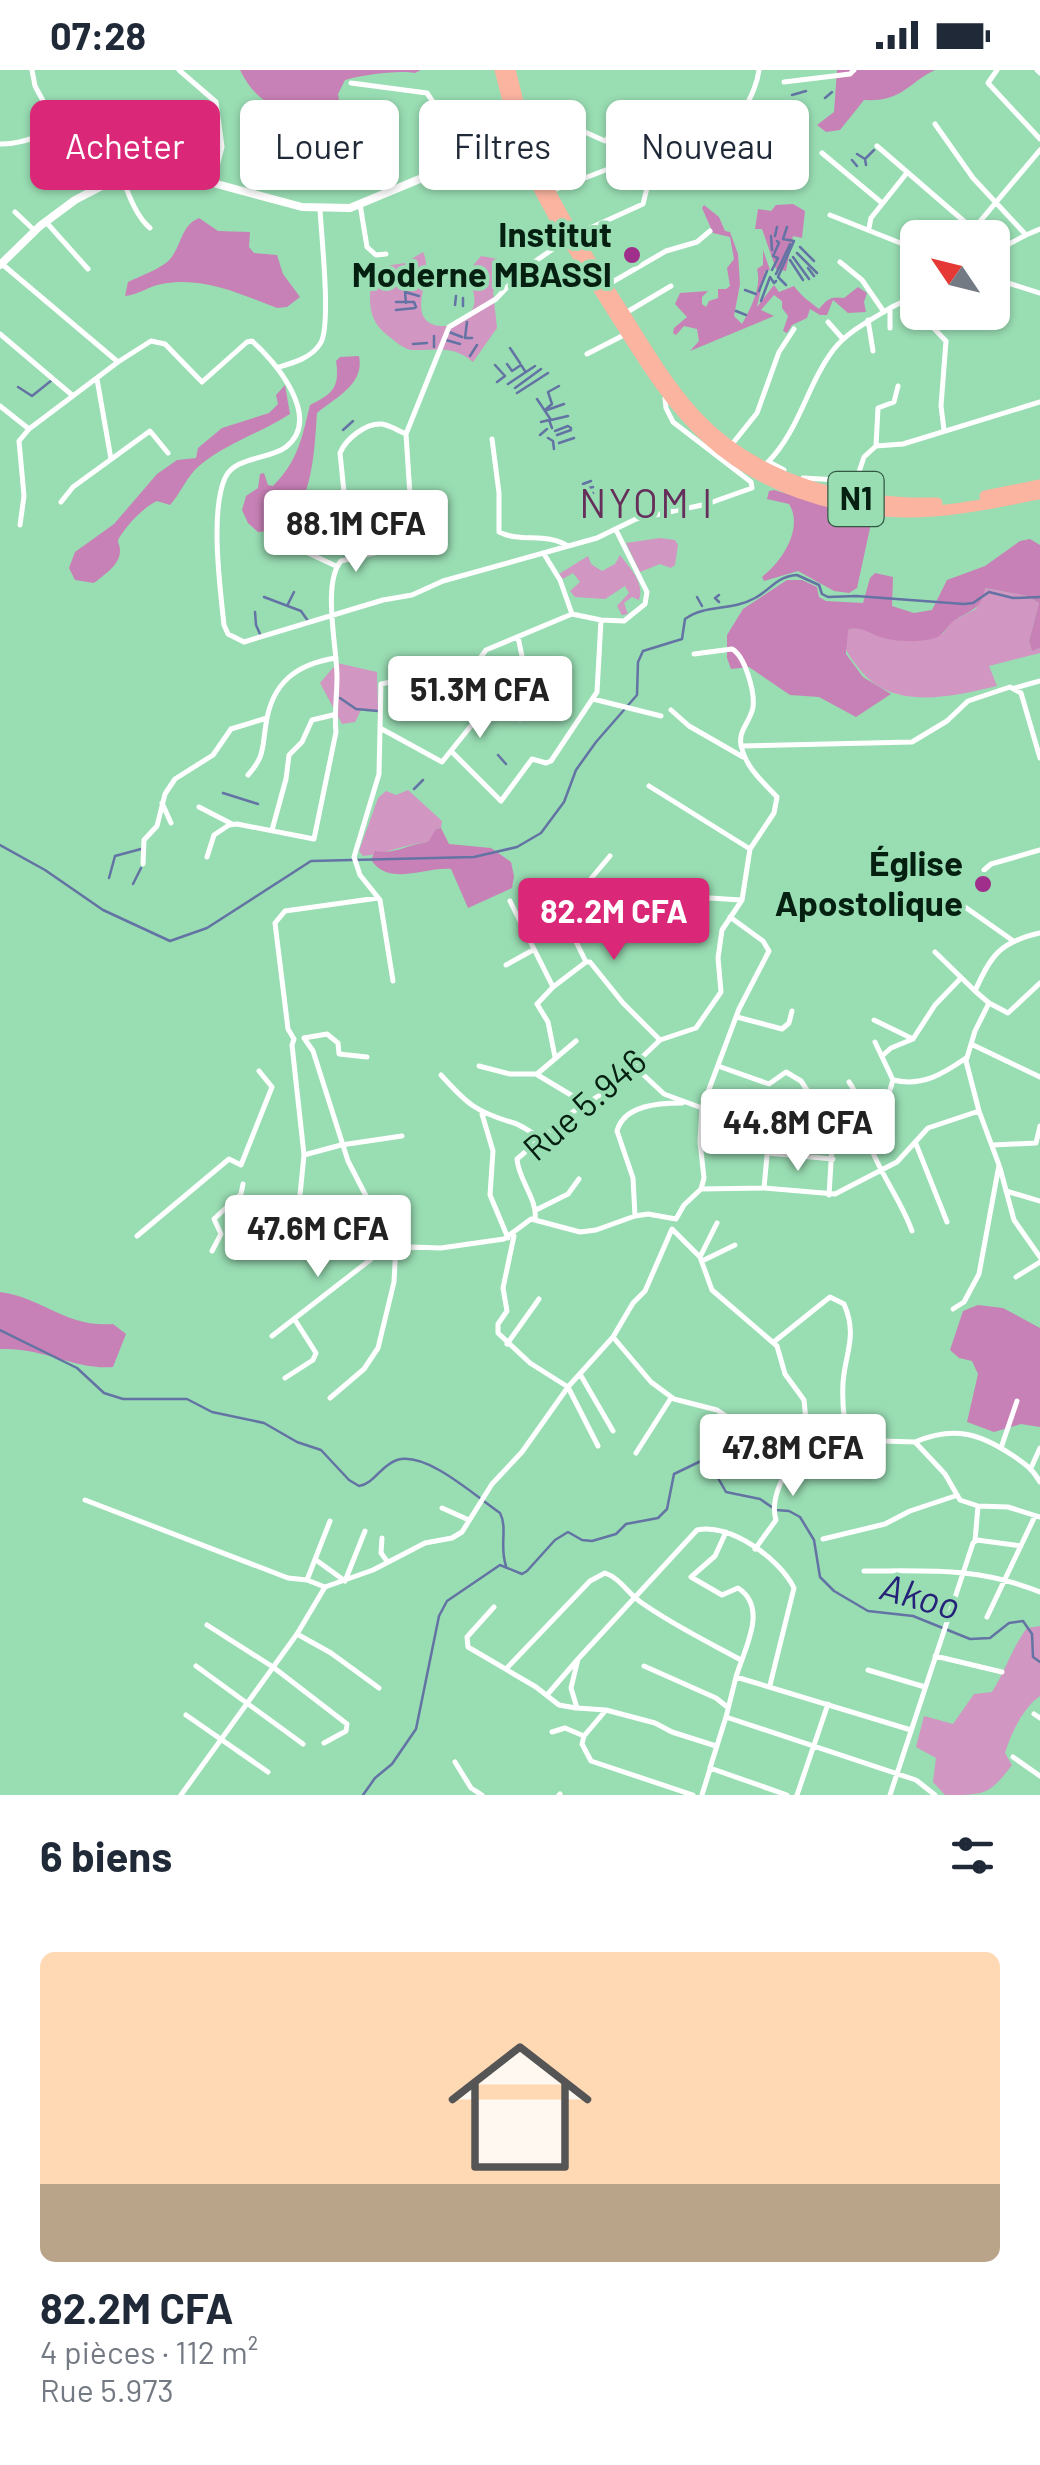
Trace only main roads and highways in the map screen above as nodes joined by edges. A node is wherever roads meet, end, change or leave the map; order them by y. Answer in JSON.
{"nodes":[{"id":1,"x":500,"y":70,"type":"edge"},
{"id":2,"x":510,"y":70,"type":"edge"},
{"id":3,"x":510,"y":100,"type":"edge"},
{"id":4,"x":518,"y":100,"type":"edge"},
{"id":5,"x":419,"y":179,"type":"edge"},
{"id":6,"x":542,"y":190,"type":"edge"},
{"id":7,"x":550,"y":190,"type":"edge"},
{"id":8,"x":572,"y":237,"type":"junction"},
{"id":9,"x":3,"y":262,"type":"edge"},
{"id":10,"x":1040,"y":484,"type":"edge"},
{"id":11,"x":1040,"y":494,"type":"edge"}],
"edges":[{"from":1,"to":3,"type":"highway"},
{"from":2,"to":4,"type":"highway","number":"N1"},
{"from":5,"to":9,"type":"main road"},
{"from":6,"to":8,"type":"highway"},
{"from":7,"to":8,"type":"highway","number":"N1"},
{"from":8,"to":10,"type":"highway","number":"N1"},
{"from":8,"to":11,"type":"highway"}]}
